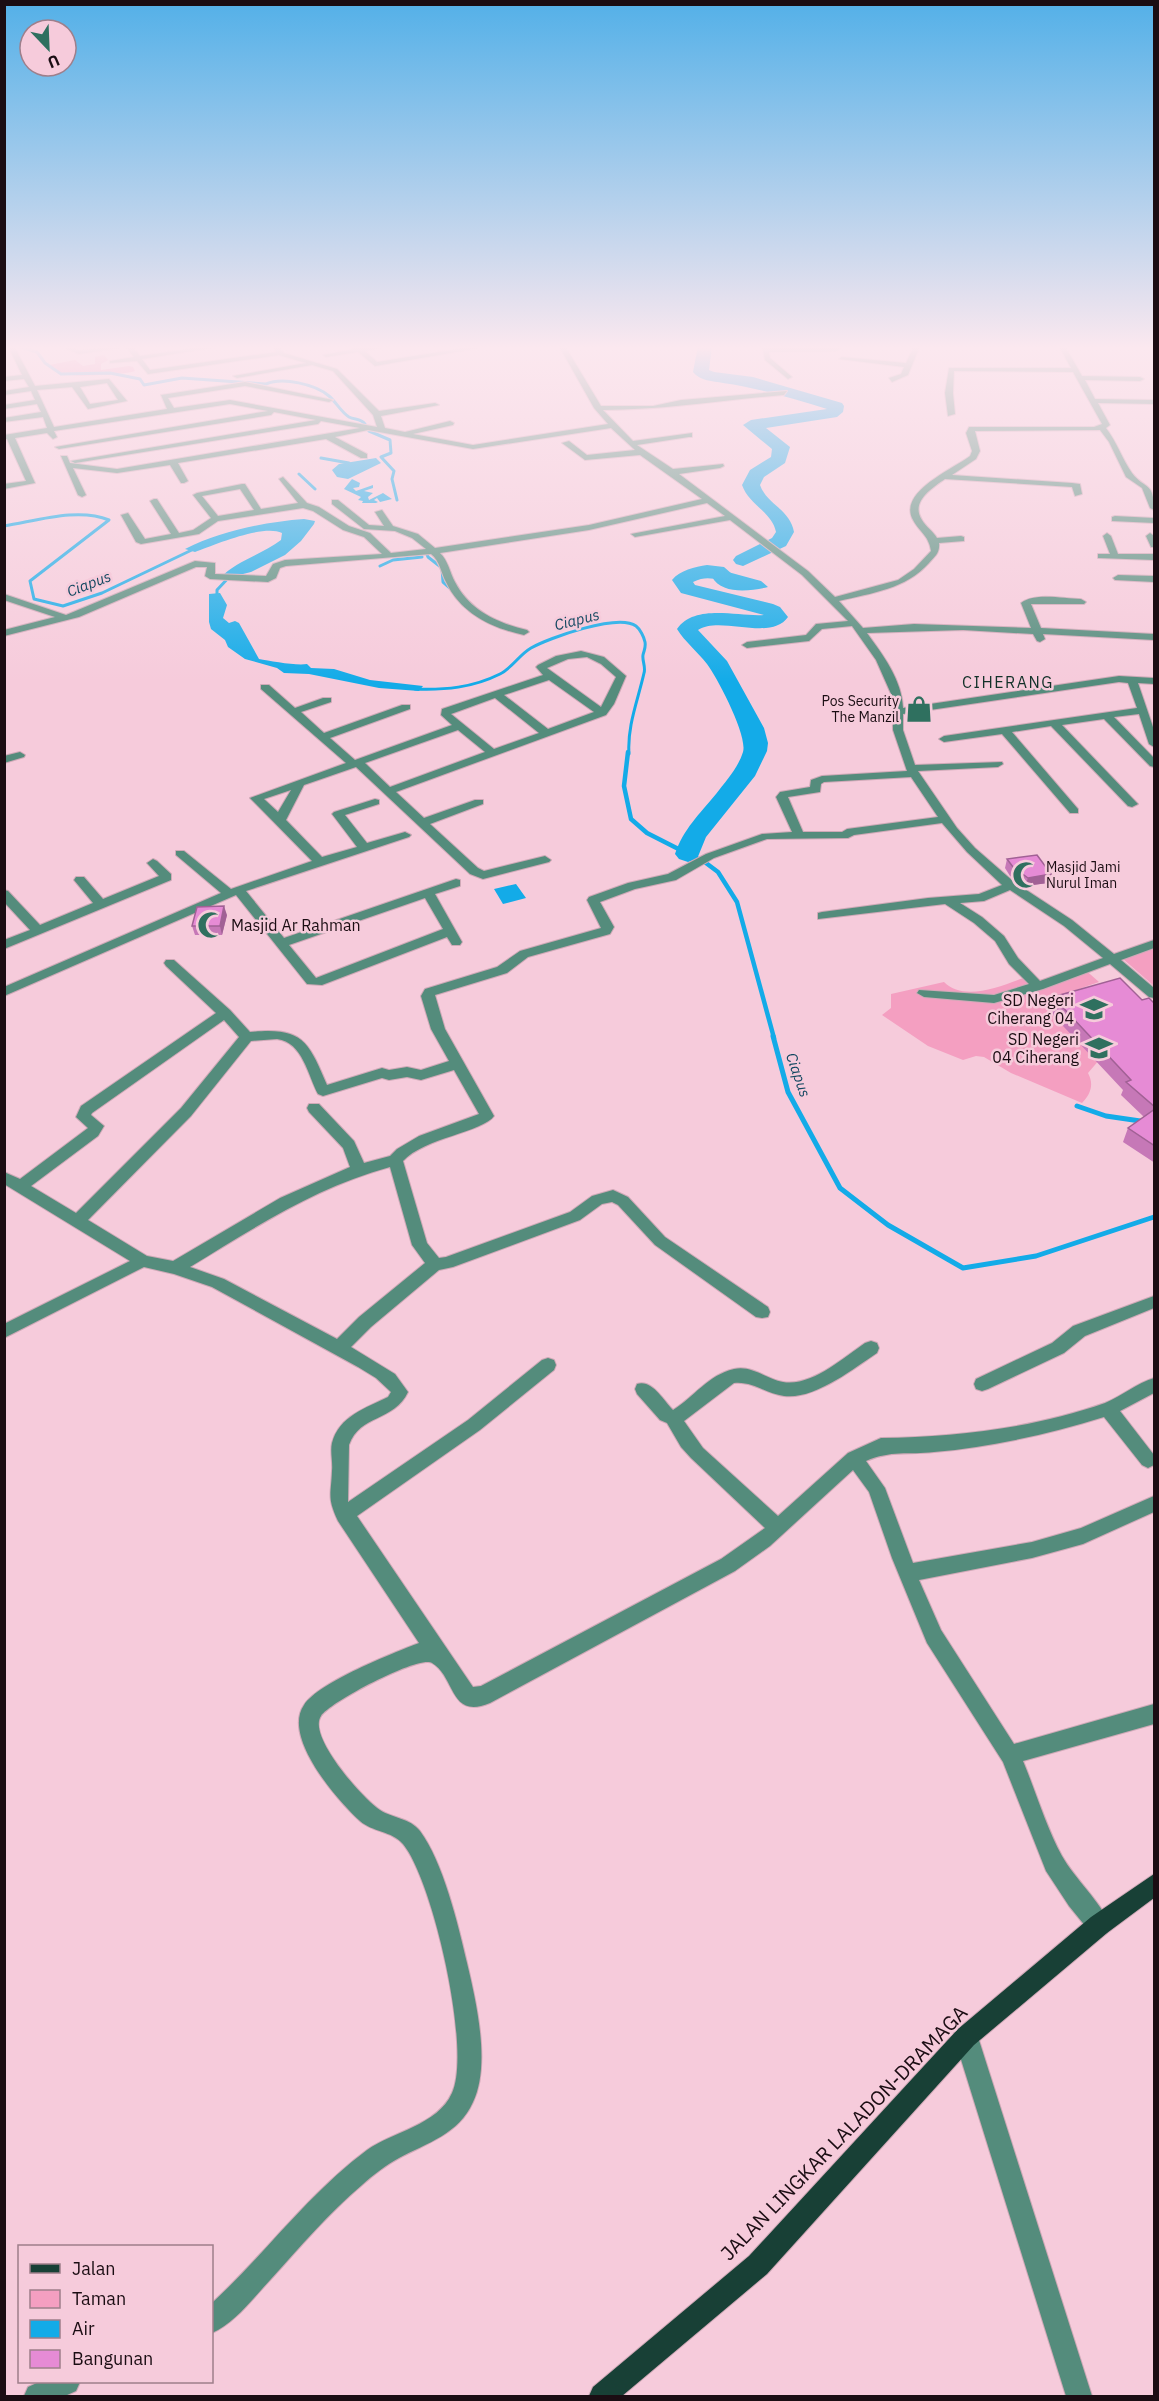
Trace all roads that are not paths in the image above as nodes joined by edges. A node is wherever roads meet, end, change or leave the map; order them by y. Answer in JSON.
{"nodes":[{"id":1,"x":18,"y":458,"type":"edge"},
{"id":2,"x":64,"y":458,"type":"edge"},
{"id":3,"x":102,"y":458,"type":"edge"},
{"id":4,"x":196,"y":458,"type":"edge"},
{"id":5,"x":650,"y":458,"type":"edge"},
{"id":6,"x":971,"y":458,"type":"edge"},
{"id":7,"x":1121,"y":458,"type":"edge"},
{"id":8,"x":173,"y":462,"type":"junction"},
{"id":9,"x":67,"y":464,"type":"junction"},
{"id":10,"x":720,"y":466,"type":"dead end"},
{"id":11,"x":672,"y":472,"type":"junction"},
{"id":12,"x":944,"y":477,"type":"junction"},
{"id":13,"x":283,"y":479,"type":"dead end"},
{"id":14,"x":184,"y":481,"type":"dead end"},
{"id":15,"x":4,"y":487,"type":"edge"},
{"id":16,"x":1150,"y":487,"type":"edge"},
{"id":17,"x":1078,"y":494,"type":"dead end"},
{"id":18,"x":82,"y":495,"type":"dead end"},
{"id":19,"x":707,"y":500,"type":"junction"},
{"id":20,"x":154,"y":501,"type":"dead end"},
{"id":21,"x":335,"y":502,"type":"dead end"},
{"id":22,"x":304,"y":505,"type":"junction"},
{"id":23,"x":1154,"y":505,"type":"edge"},
{"id":24,"x":259,"y":512,"type":"junction"},
{"id":25,"x":379,"y":512,"type":"dead end"},
{"id":26,"x":125,"y":515,"type":"dead end"},
{"id":27,"x":733,"y":517,"type":"junction"},
{"id":28,"x":216,"y":519,"type":"junction"},
{"id":29,"x":1115,"y":519,"type":"dead end"},
{"id":30,"x":1155,"y":521,"type":"edge"},
{"id":31,"x":390,"y":528,"type":"junction"},
{"id":32,"x":635,"y":534,"type":"dead end"},
{"id":33,"x":177,"y":536,"type":"junction"},
{"id":34,"x":1107,"y":536,"type":"dead end"},
{"id":35,"x":961,"y":539,"type":"dead end"},
{"id":36,"x":935,"y":540,"type":"junction"},
{"id":37,"x":433,"y":550,"type":"junction"},
{"id":38,"x":389,"y":556,"type":"junction"},
{"id":39,"x":1101,"y":556,"type":"dead end"},
{"id":40,"x":1115,"y":556,"type":"junction"},
{"id":41,"x":1155,"y":557,"type":"edge"},
{"id":42,"x":1118,"y":578,"type":"dead end"},
{"id":43,"x":1155,"y":579,"type":"edge"},
{"id":44,"x":4,"y":597,"type":"edge"},
{"id":45,"x":834,"y":600,"type":"junction"},
{"id":46,"x":1082,"y":602,"type":"dead end"},
{"id":47,"x":66,"y":618,"type":"junction"},
{"id":48,"x":861,"y":631,"type":"junction"},
{"id":49,"x":524,"y":632,"type":"dead end"},
{"id":50,"x":4,"y":633,"type":"edge"},
{"id":51,"x":1039,"y":636,"type":"junction"},
{"id":52,"x":1155,"y":637,"type":"edge"},
{"id":53,"x":1155,"y":643,"type":"edge"},
{"id":54,"x":747,"y":645,"type":"dead end"},
{"id":55,"x":550,"y":676,"type":"junction"},
{"id":56,"x":1132,"y":680,"type":"junction"},
{"id":57,"x":1155,"y":681,"type":"edge"},
{"id":58,"x":265,"y":687,"type":"dead end"},
{"id":59,"x":496,"y":694,"type":"junction"},
{"id":60,"x":327,"y":700,"type":"dead end"},
{"id":61,"x":406,"y":707,"type":"dead end"},
{"id":62,"x":1142,"y":710,"type":"junction"},
{"id":63,"x":295,"y":711,"type":"junction"},
{"id":64,"x":898,"y":712,"type":"junction"},
{"id":65,"x":602,"y":713,"type":"junction"},
{"id":66,"x":1106,"y":715,"type":"junction"},
{"id":67,"x":1054,"y":723,"type":"junction"},
{"id":68,"x":459,"y":726,"type":"junction"},
{"id":69,"x":1004,"y":730,"type":"junction"},
{"id":70,"x":547,"y":734,"type":"junction"},
{"id":71,"x":323,"y":737,"type":"junction"},
{"id":72,"x":944,"y":739,"type":"dead end"},
{"id":73,"x":1154,"y":740,"type":"edge"},
{"id":74,"x":493,"y":754,"type":"junction"},
{"id":75,"x":20,"y":755,"type":"dead end"},
{"id":76,"x":4,"y":760,"type":"edge"},
{"id":77,"x":356,"y":764,"type":"junction"},
{"id":78,"x":998,"y":764,"type":"dead end"},
{"id":79,"x":1155,"y":764,"type":"edge"},
{"id":80,"x":913,"y":771,"type":"junction"},
{"id":81,"x":300,"y":783,"type":"junction"},
{"id":82,"x":389,"y":791,"type":"junction"},
{"id":83,"x":375,"y":802,"type":"dead end"},
{"id":84,"x":479,"y":802,"type":"dead end"},
{"id":85,"x":1132,"y":804,"type":"dead end"},
{"id":86,"x":1074,"y":810,"type":"dead end"},
{"id":87,"x":945,"y":819,"type":"junction"},
{"id":88,"x":280,"y":820,"type":"junction"},
{"id":89,"x":422,"y":823,"type":"junction"},
{"id":90,"x":405,"y":835,"type":"dead end"},
{"id":91,"x":799,"y":836,"type":"junction"},
{"id":92,"x":364,"y":848,"type":"junction"},
{"id":93,"x":180,"y":853,"type":"dead end"},
{"id":94,"x":545,"y":860,"type":"dead end"},
{"id":95,"x":320,"y":862,"type":"junction"},
{"id":96,"x":153,"y":863,"type":"dead end"},
{"id":97,"x":80,"y":880,"type":"dead end"},
{"id":98,"x":456,"y":883,"type":"dead end"},
{"id":99,"x":1010,"y":885,"type":"junction"},
{"id":100,"x":234,"y":892,"type":"junction"},
{"id":101,"x":428,"y":893,"type":"junction"},
{"id":102,"x":4,"y":894,"type":"edge"},
{"id":103,"x":949,"y":902,"type":"junction"},
{"id":104,"x":101,"y":904,"type":"junction"},
{"id":105,"x":822,"y":916,"type":"dead end"},
{"id":106,"x":38,"y":931,"type":"junction"},
{"id":107,"x":281,"y":943,"type":"junction"},
{"id":108,"x":1155,"y":944,"type":"edge"},
{"id":109,"x":4,"y":945,"type":"edge"},
{"id":110,"x":1115,"y":960,"type":"junction"},
{"id":111,"x":170,"y":963,"type":"dead end"},
{"id":112,"x":1038,"y":986,"type":"junction"},
{"id":113,"x":4,"y":992,"type":"edge"},
{"id":114,"x":924,"y":993,"type":"dead end"},
{"id":115,"x":1155,"y":994,"type":"edge"},
{"id":116,"x":225,"y":1013,"type":"junction"},
{"id":117,"x":247,"y":1037,"type":"junction"},
{"id":118,"x":457,"y":1064,"type":"junction"},
{"id":119,"x":314,"y":1108,"type":"dead end"},
{"id":120,"x":395,"y":1160,"type":"junction"},
{"id":121,"x":359,"y":1170,"type":"junction"},
{"id":122,"x":4,"y":1177,"type":"edge"},
{"id":123,"x":20,"y":1187,"type":"junction"},
{"id":124,"x":78,"y":1221,"type":"junction"},
{"id":125,"x":143,"y":1261,"type":"junction"},
{"id":126,"x":435,"y":1264,"type":"junction"},
{"id":127,"x":176,"y":1268,"type":"junction"},
{"id":128,"x":1155,"y":1302,"type":"edge"},
{"id":129,"x":762,"y":1312,"type":"dead end"},
{"id":130,"x":4,"y":1332,"type":"edge"},
{"id":131,"x":339,"y":1348,"type":"junction"},
{"id":132,"x":871,"y":1348,"type":"dead end"},
{"id":133,"x":548,"y":1365,"type":"dead end"},
{"id":134,"x":982,"y":1384,"type":"dead end"},
{"id":135,"x":1154,"y":1388,"type":"edge"},
{"id":136,"x":643,"y":1389,"type":"dead end"},
{"id":137,"x":1108,"y":1409,"type":"junction"},
{"id":138,"x":673,"y":1418,"type":"junction"},
{"id":139,"x":855,"y":1458,"type":"junction"},
{"id":140,"x":1148,"y":1460,"type":"dead end"},
{"id":141,"x":1155,"y":1504,"type":"edge"},
{"id":142,"x":344,"y":1515,"type":"junction"},
{"id":143,"x":778,"y":1528,"type":"junction"},
{"id":144,"x":908,"y":1573,"type":"junction"},
{"id":145,"x":437,"y":1653,"type":"junction"},
{"id":146,"x":1155,"y":1714,"type":"edge"},
{"id":147,"x":1010,"y":1755,"type":"junction"},
{"id":148,"x":1155,"y":1885,"type":"edge"},
{"id":149,"x":1099,"y":1925,"type":"junction"},
{"id":150,"x":966,"y":2037,"type":"junction"},
{"id":151,"x":213,"y":2319,"type":"edge"},
{"id":152,"x":66,"y":2383,"type":"edge"},
{"id":153,"x":37,"y":2397,"type":"edge"},
{"id":154,"x":602,"y":2397,"type":"edge"},
{"id":155,"x":1079,"y":2397,"type":"edge"}],
"edges":[{"from":1,"to":15,"type":"street"},
{"from":2,"to":9,"type":"street"},
{"from":3,"to":9,"type":"street"},
{"from":4,"to":8,"type":"street"},
{"from":5,"to":11,"type":"street"},
{"from":6,"to":12,"type":"street"},
{"from":7,"to":16,"type":"street"},
{"from":8,"to":9,"type":"street"},
{"from":8,"to":14,"type":"street"},
{"from":9,"to":18,"type":"street"},
{"from":10,"to":11,"type":"street"},
{"from":11,"to":19,"type":"street"},
{"from":12,"to":17,"type":"street"},
{"from":12,"to":36,"type":"street"},
{"from":13,"to":22,"type":"street"},
{"from":16,"to":23,"type":"street"},
{"from":19,"to":27,"type":"street"},
{"from":19,"to":37,"type":"street"},
{"from":20,"to":33,"type":"street"},
{"from":21,"to":31,"type":"street"},
{"from":22,"to":24,"type":"street"},
{"from":22,"to":38,"type":"street"},
{"from":24,"to":28,"type":"street"},
{"from":24,"to":28,"type":"street"},
{"from":25,"to":31,"type":"street"},
{"from":26,"to":33,"type":"street"},
{"from":27,"to":32,"type":"street"},
{"from":27,"to":45,"type":"street"},
{"from":28,"to":33,"type":"street"},
{"from":29,"to":30,"type":"street"},
{"from":31,"to":37,"type":"street"},
{"from":34,"to":40,"type":"street"},
{"from":35,"to":36,"type":"street"},
{"from":36,"to":45,"type":"street"},
{"from":37,"to":38,"type":"street"},
{"from":37,"to":49,"type":"street"},
{"from":38,"to":47,"type":"street"},
{"from":39,"to":40,"type":"street"},
{"from":40,"to":41,"type":"street"},
{"from":42,"to":43,"type":"street"},
{"from":44,"to":47,"type":"street"},
{"from":45,"to":48,"type":"street"},
{"from":46,"to":51,"type":"street"},
{"from":47,"to":50,"type":"street"},
{"from":48,"to":51,"type":"street"},
{"from":48,"to":54,"type":"street"},
{"from":48,"to":64,"type":"street"},
{"from":51,"to":52,"type":"street"},
{"from":51,"to":53,"type":"street"},
{"from":55,"to":59,"type":"street"},
{"from":55,"to":65,"type":"street"},
{"from":55,"to":65,"type":"street"},
{"from":56,"to":57,"type":"street"},
{"from":56,"to":62,"type":"street"},
{"from":56,"to":64,"type":"street"},
{"from":58,"to":63,"type":"street"},
{"from":59,"to":68,"type":"street"},
{"from":59,"to":70,"type":"street"},
{"from":60,"to":63,"type":"street"},
{"from":61,"to":71,"type":"street"},
{"from":62,"to":66,"type":"street"},
{"from":62,"to":73,"type":"street"},
{"from":63,"to":71,"type":"street"},
{"from":64,"to":80,"type":"street"},
{"from":65,"to":70,"type":"street"},
{"from":66,"to":67,"type":"street"},
{"from":66,"to":79,"type":"street"},
{"from":67,"to":69,"type":"street"},
{"from":67,"to":85,"type":"street"},
{"from":68,"to":74,"type":"street"},
{"from":68,"to":77,"type":"street"},
{"from":69,"to":72,"type":"street"},
{"from":69,"to":86,"type":"street"},
{"from":70,"to":74,"type":"street"},
{"from":71,"to":77,"type":"street"},
{"from":74,"to":82,"type":"street"},
{"from":75,"to":76,"type":"street"},
{"from":77,"to":81,"type":"street"},
{"from":77,"to":82,"type":"street"},
{"from":78,"to":80,"type":"street"},
{"from":80,"to":87,"type":"street"},
{"from":80,"to":91,"type":"street"},
{"from":81,"to":88,"type":"street"},
{"from":81,"to":88,"type":"street"},
{"from":82,"to":89,"type":"street"},
{"from":83,"to":92,"type":"street"},
{"from":84,"to":89,"type":"street"},
{"from":87,"to":91,"type":"street"},
{"from":87,"to":99,"type":"street"},
{"from":88,"to":95,"type":"street"},
{"from":89,"to":94,"type":"street"},
{"from":90,"to":92,"type":"street"},
{"from":91,"to":118,"type":"street"},
{"from":92,"to":95,"type":"street"},
{"from":93,"to":100,"type":"street"},
{"from":95,"to":100,"type":"street"},
{"from":96,"to":104,"type":"street"},
{"from":97,"to":104,"type":"street"},
{"from":98,"to":101,"type":"street"},
{"from":99,"to":103,"type":"street"},
{"from":99,"to":110,"type":"street"},
{"from":100,"to":107,"type":"street"},
{"from":100,"to":113,"type":"street"},
{"from":101,"to":107,"type":"street"},
{"from":101,"to":107,"type":"street"},
{"from":102,"to":106,"type":"street"},
{"from":103,"to":105,"type":"street"},
{"from":103,"to":112,"type":"street"},
{"from":104,"to":106,"type":"street"},
{"from":106,"to":109,"type":"street"},
{"from":108,"to":110,"type":"street"},
{"from":110,"to":112,"type":"street"},
{"from":110,"to":115,"type":"street"},
{"from":111,"to":116,"type":"street"},
{"from":112,"to":114,"type":"street"},
{"from":116,"to":117,"type":"street"},
{"from":116,"to":123,"type":"street"},
{"from":117,"to":118,"type":"street"},
{"from":117,"to":124,"type":"street"},
{"from":118,"to":120,"type":"street"},
{"from":119,"to":121,"type":"street"},
{"from":120,"to":121,"type":"street"},
{"from":120,"to":126,"type":"street"},
{"from":121,"to":127,"type":"street"},
{"from":122,"to":123,"type":"street"},
{"from":123,"to":124,"type":"street"},
{"from":124,"to":125,"type":"street"},
{"from":125,"to":127,"type":"street"},
{"from":125,"to":130,"type":"street"},
{"from":126,"to":129,"type":"street"},
{"from":126,"to":131,"type":"street"},
{"from":127,"to":131,"type":"street"},
{"from":128,"to":134,"type":"street"},
{"from":131,"to":142,"type":"street"},
{"from":132,"to":138,"type":"street"},
{"from":133,"to":142,"type":"street"},
{"from":135,"to":137,"type":"street"},
{"from":136,"to":138,"type":"street"},
{"from":137,"to":139,"type":"street"},
{"from":137,"to":140,"type":"street"},
{"from":138,"to":143,"type":"street"},
{"from":139,"to":143,"type":"street"},
{"from":139,"to":144,"type":"street"},
{"from":141,"to":144,"type":"street"},
{"from":142,"to":145,"type":"street"},
{"from":143,"to":145,"type":"street"},
{"from":144,"to":147,"type":"street"},
{"from":145,"to":151,"type":"street"},
{"from":146,"to":147,"type":"street"},
{"from":147,"to":149,"type":"street"},
{"from":148,"to":149,"type":"main road","name":"JALAN LINGKAR LALADON-DRAMAGA"},
{"from":149,"to":150,"type":"main road","name":"JALAN LINGKAR LALADON-DRAMAGA"},
{"from":150,"to":154,"type":"main road","name":"JALAN LINGKAR LALADON-DRAMAGA"},
{"from":150,"to":155,"type":"street"},
{"from":152,"to":153,"type":"street"}]}
